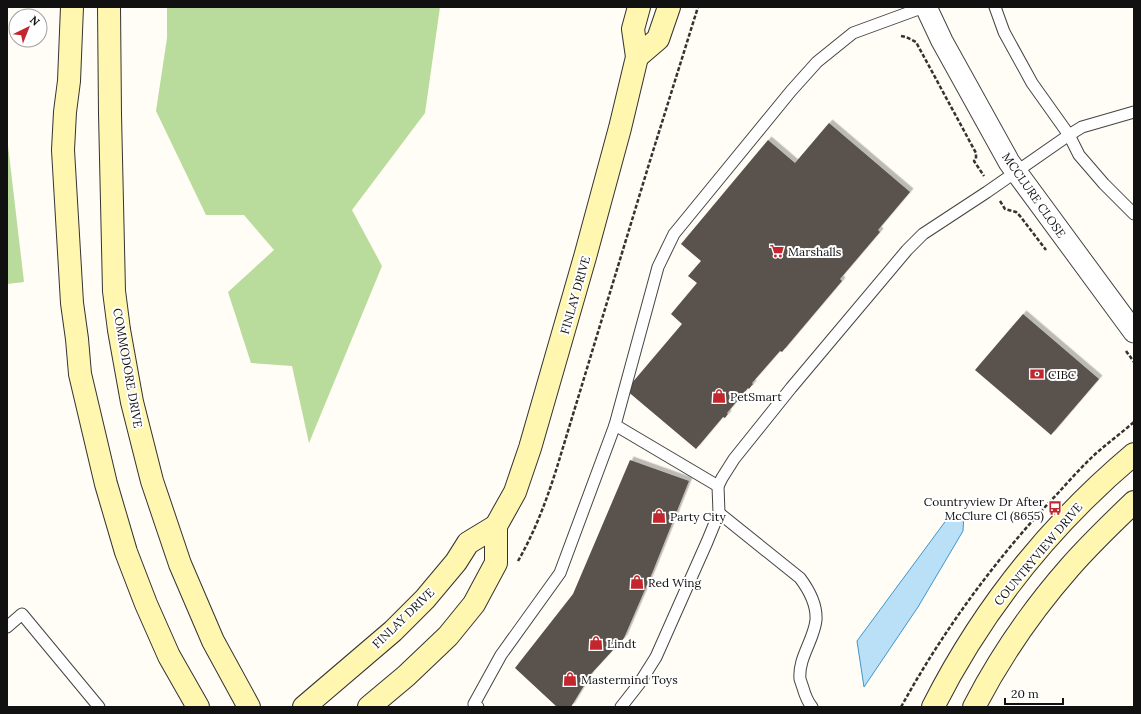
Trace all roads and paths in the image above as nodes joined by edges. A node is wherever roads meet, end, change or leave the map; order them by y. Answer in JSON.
{"nodes":[{"id":1,"x":72,"y":7,"type":"edge"},
{"id":2,"x":109,"y":7,"type":"edge"},
{"id":3,"x":638,"y":7,"type":"edge"},
{"id":4,"x":669,"y":7,"type":"edge"},
{"id":5,"x":925,"y":7,"type":"edge"},
{"id":6,"x":995,"y":7,"type":"edge"},
{"id":7,"x":637,"y":57,"type":"junction"},
{"id":8,"x":1134,"y":112,"type":"edge"},
{"id":9,"x":1069,"y":135,"type":"junction"},
{"id":10,"x":1016,"y":171,"type":"junction"},
{"id":11,"x":1134,"y":214,"type":"edge"},
{"id":12,"x":1134,"y":332,"type":"edge"},
{"id":13,"x":615,"y":425,"type":"junction"},
{"id":14,"x":1134,"y":454,"type":"edge"},
{"id":15,"x":718,"y":486,"type":"junction"},
{"id":16,"x":1134,"y":502,"type":"edge"},
{"id":17,"x":719,"y":513,"type":"junction"},
{"id":18,"x":496,"y":526,"type":"junction"},
{"id":19,"x":7,"y":627,"type":"edge"},
{"id":20,"x":99,"y":707,"type":"edge"},
{"id":21,"x":198,"y":707,"type":"edge"},
{"id":22,"x":249,"y":707,"type":"edge"},
{"id":23,"x":304,"y":707,"type":"edge"},
{"id":24,"x":369,"y":707,"type":"edge"},
{"id":25,"x":478,"y":707,"type":"edge"},
{"id":26,"x":621,"y":707,"type":"edge"},
{"id":27,"x":812,"y":707,"type":"edge"},
{"id":28,"x":933,"y":707,"type":"edge"},
{"id":29,"x":974,"y":707,"type":"edge"}],
"edges":[{"from":1,"to":21,"type":"street"},
{"from":2,"to":22,"type":"street","name":"COMMODORE DRIVE"},
{"from":3,"to":7,"type":"street","name":"FINLAY DRIVE"},
{"from":4,"to":7,"type":"street"},
{"from":5,"to":10,"type":"street","name":"MCCLURE CLOSE"},
{"from":5,"to":13,"type":"lane"},
{"from":6,"to":9,"type":"lane"},
{"from":7,"to":18,"type":"street","name":"FINLAY DRIVE"},
{"from":8,"to":9,"type":"lane"},
{"from":9,"to":10,"type":"lane"},
{"from":9,"to":11,"type":"lane"},
{"from":10,"to":12,"type":"street","name":"MCCLURE CLOSE"},
{"from":10,"to":15,"type":"lane"},
{"from":13,"to":15,"type":"lane"},
{"from":13,"to":25,"type":"lane"},
{"from":14,"to":28,"type":"street","name":"COUNTRYVIEW DRIVE"},
{"from":15,"to":17,"type":"lane"},
{"from":16,"to":29,"type":"street"},
{"from":17,"to":26,"type":"lane"},
{"from":17,"to":27,"type":"lane"},
{"from":18,"to":23,"type":"street","name":"FINLAY DRIVE"},
{"from":18,"to":24,"type":"street","name":"FINLAY DRIVE"},
{"from":19,"to":20,"type":"lane"}]}
